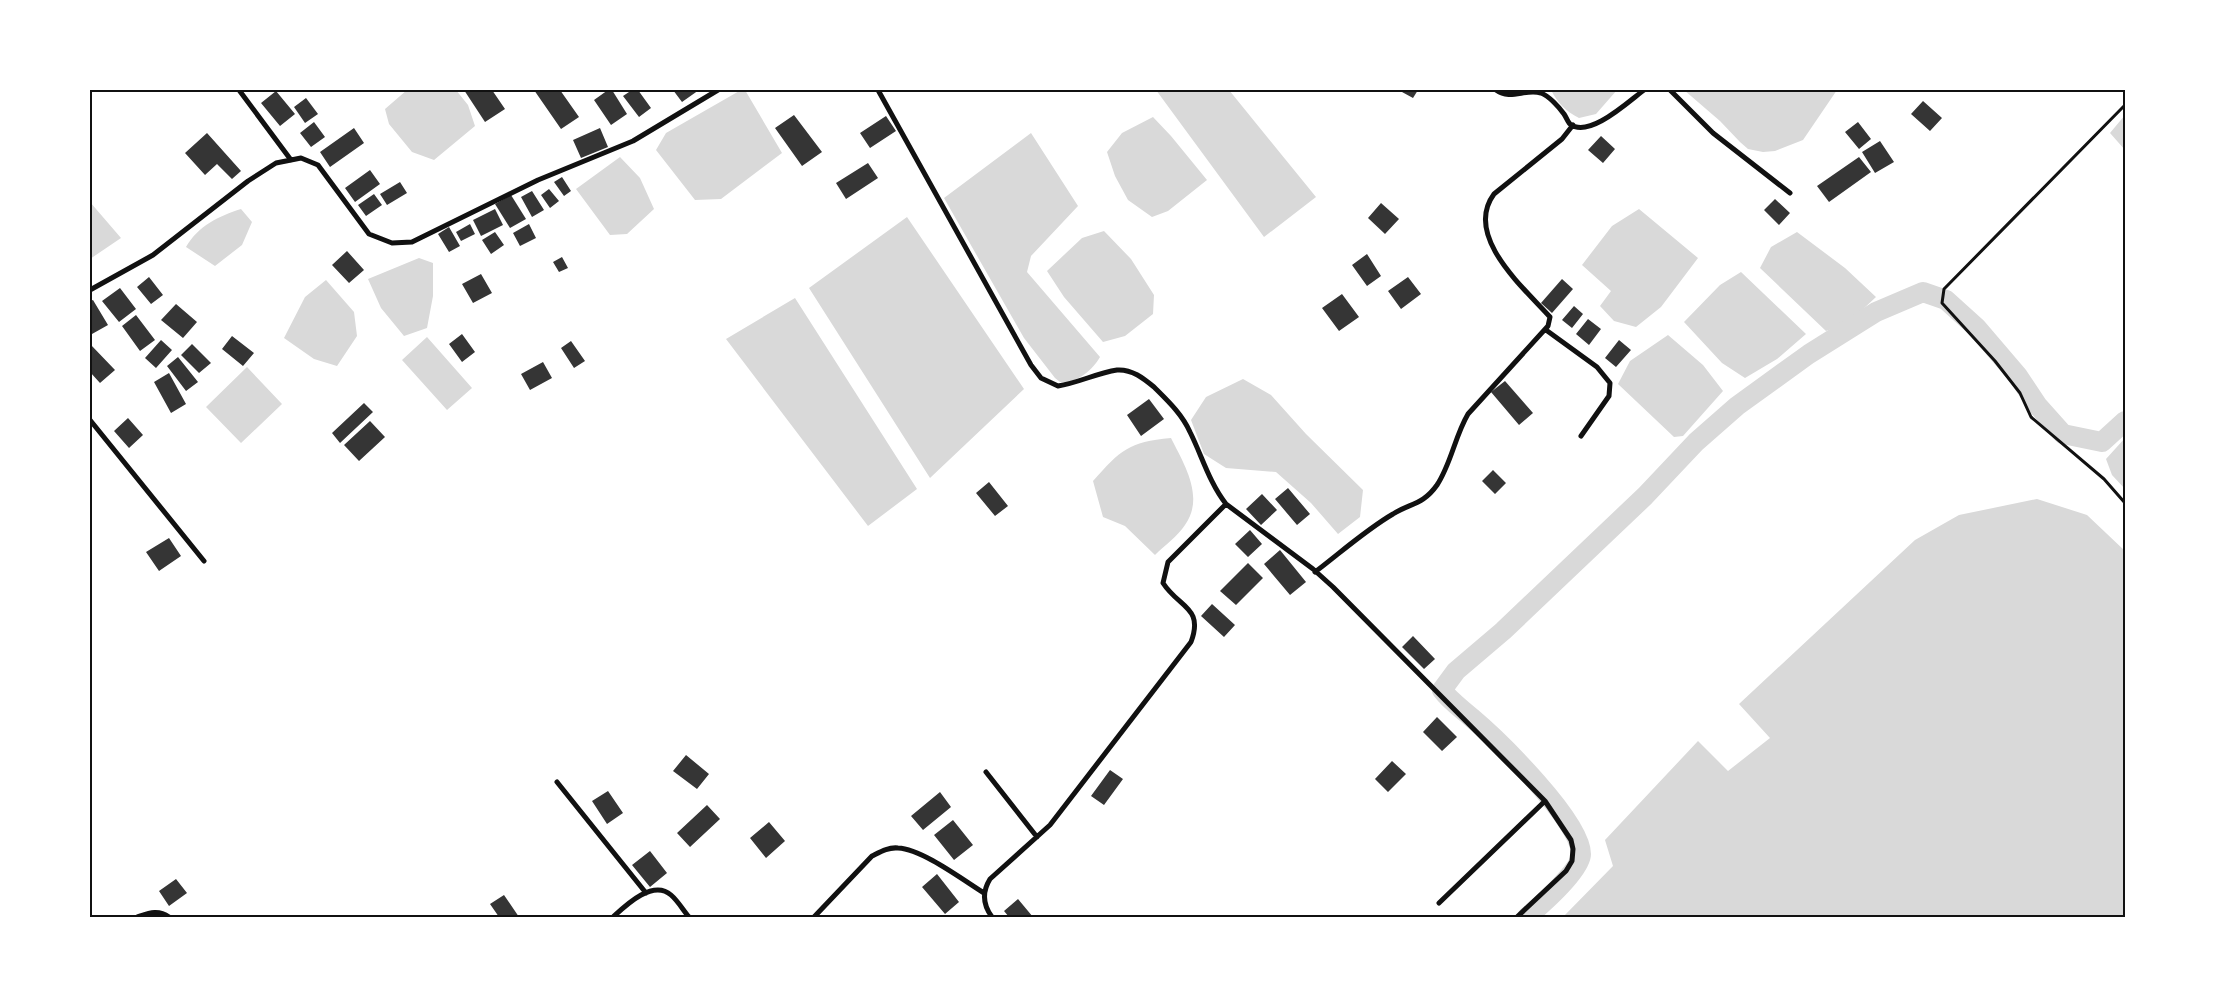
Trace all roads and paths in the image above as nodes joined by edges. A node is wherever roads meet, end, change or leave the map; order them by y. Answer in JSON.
{"nodes":[{"id":1,"x":239,"y":90,"type":"edge"},
{"id":2,"x":718,"y":90,"type":"edge"},
{"id":3,"x":878,"y":90,"type":"edge"},
{"id":4,"x":1496,"y":90,"type":"edge"},
{"id":5,"x":1644,"y":90,"type":"edge"},
{"id":6,"x":1670,"y":90,"type":"edge"},
{"id":7,"x":2125,"y":105,"type":"edge"},
{"id":8,"x":1573,"y":125,"type":"junction"},
{"id":9,"x":291,"y":160,"type":"junction"},
{"id":10,"x":1790,"y":193,"type":"dead end"},
{"id":11,"x":90,"y":290,"type":"edge"},
{"id":12,"x":1546,"y":330,"type":"junction"},
{"id":13,"x":90,"y":420,"type":"edge"},
{"id":14,"x":1582,"y":436,"type":"dead end"},
{"id":15,"x":2125,"y":503,"type":"edge"},
{"id":16,"x":1226,"y":504,"type":"junction"},
{"id":17,"x":204,"y":561,"type":"dead end"},
{"id":18,"x":1316,"y":572,"type":"junction"},
{"id":19,"x":986,"y":772,"type":"dead end"},
{"id":20,"x":557,"y":782,"type":"dead end"},
{"id":21,"x":1545,"y":801,"type":"junction"},
{"id":22,"x":1037,"y":837,"type":"junction"},
{"id":23,"x":646,"y":893,"type":"junction"},
{"id":24,"x":984,"y":893,"type":"junction"},
{"id":25,"x":1439,"y":903,"type":"dead end"},
{"id":26,"x":137,"y":917,"type":"edge"},
{"id":27,"x":169,"y":917,"type":"edge"},
{"id":28,"x":613,"y":917,"type":"edge"},
{"id":29,"x":688,"y":917,"type":"edge"},
{"id":30,"x":814,"y":917,"type":"edge"},
{"id":31,"x":992,"y":917,"type":"edge"},
{"id":32,"x":1517,"y":917,"type":"edge"}],
"edges":[{"from":1,"to":9,"type":"street"},
{"from":2,"to":9,"type":"street"},
{"from":3,"to":16,"type":"street"},
{"from":4,"to":8,"type":"street"},
{"from":5,"to":8,"type":"street"},
{"from":6,"to":10,"type":"street"},
{"from":7,"to":15,"type":"path"},
{"from":8,"to":12,"type":"street"},
{"from":9,"to":11,"type":"street"},
{"from":12,"to":14,"type":"street"},
{"from":12,"to":18,"type":"street"},
{"from":13,"to":17,"type":"street"},
{"from":16,"to":18,"type":"street"},
{"from":16,"to":22,"type":"street"},
{"from":18,"to":21,"type":"street"},
{"from":19,"to":22,"type":"street"},
{"from":20,"to":23,"type":"street"},
{"from":21,"to":25,"type":"street"},
{"from":21,"to":32,"type":"street"},
{"from":22,"to":24,"type":"street"},
{"from":23,"to":28,"type":"street"},
{"from":23,"to":29,"type":"street"},
{"from":24,"to":30,"type":"street"},
{"from":24,"to":31,"type":"street"},
{"from":26,"to":27,"type":"street"}]}
